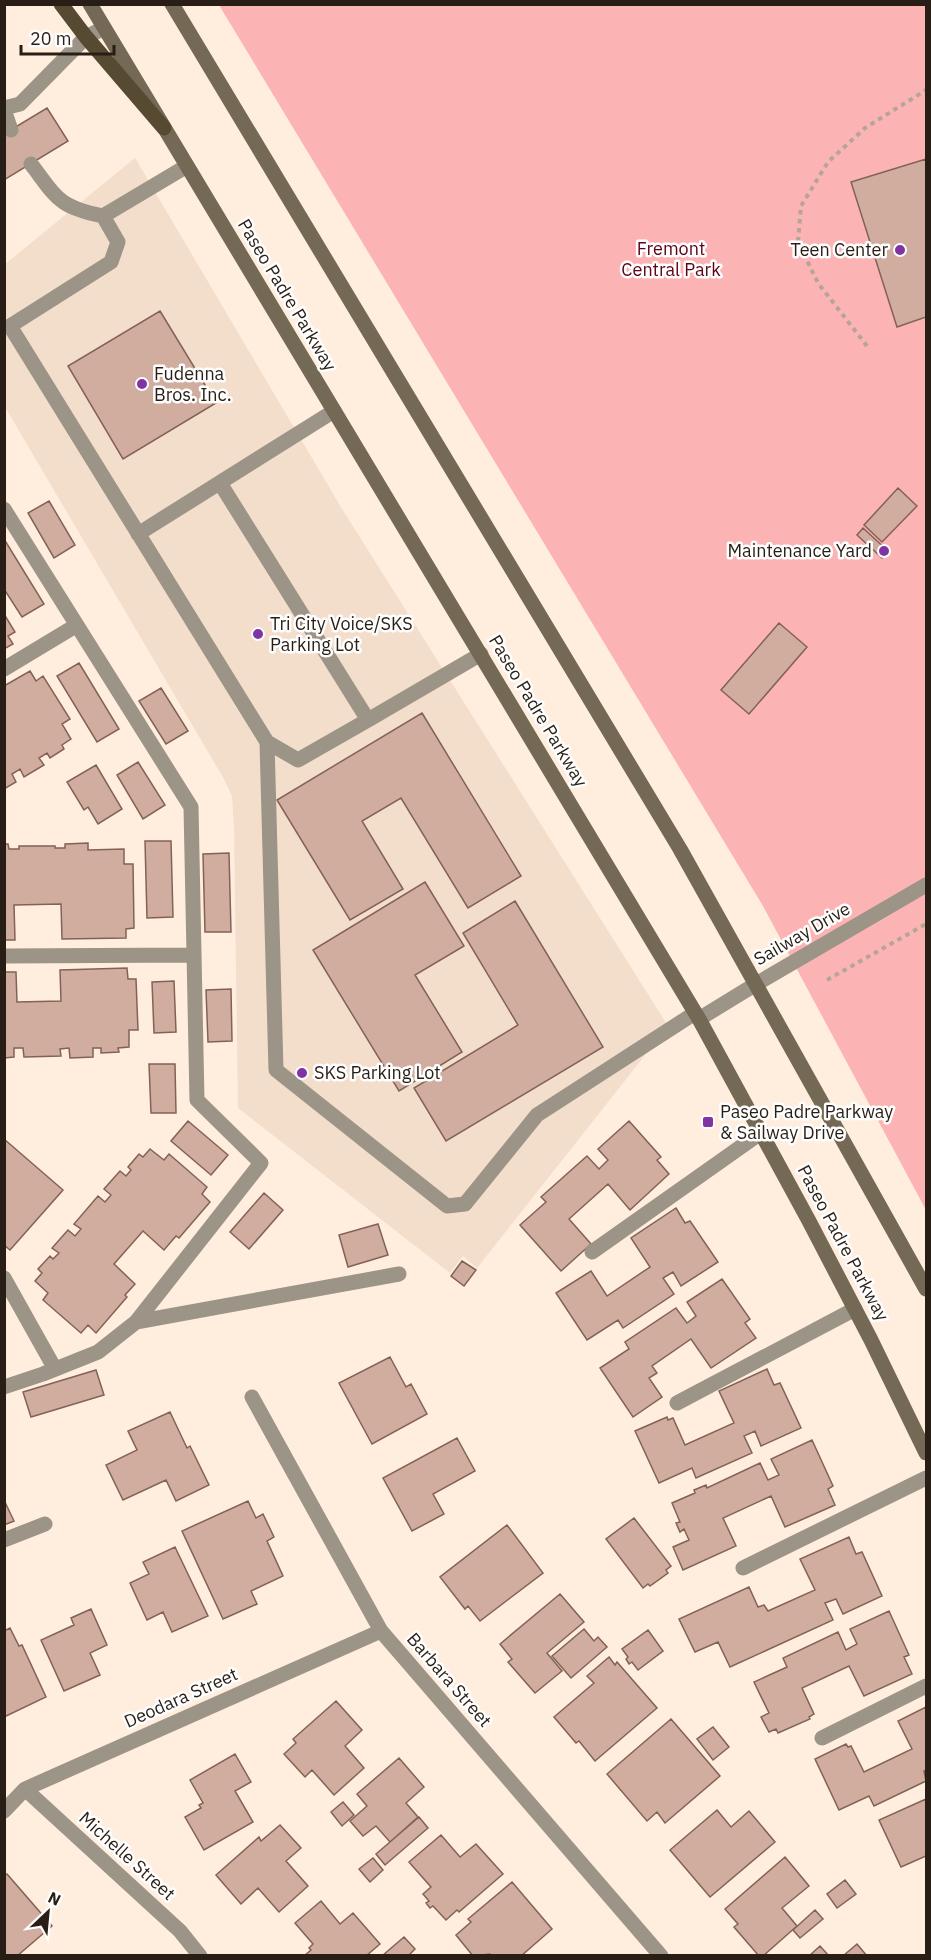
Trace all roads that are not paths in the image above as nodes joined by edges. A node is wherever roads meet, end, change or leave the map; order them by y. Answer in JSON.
{"nodes":[{"id":1,"x":61,"y":4,"type":"edge"},
{"id":2,"x":90,"y":4,"type":"edge"},
{"id":3,"x":172,"y":4,"type":"edge"},
{"id":4,"x":104,"y":28,"type":"junction"},
{"id":5,"x":86,"y":37,"type":"junction"},
{"id":6,"x":4,"y":109,"type":"edge"},
{"id":7,"x":164,"y":128,"type":"junction"},
{"id":8,"x":11,"y":130,"type":"dead end"},
{"id":9,"x":31,"y":164,"type":"dead end"},
{"id":10,"x":187,"y":166,"type":"junction"},
{"id":11,"x":103,"y":216,"type":"junction"},
{"id":12,"x":334,"y":411,"type":"junction"},
{"id":13,"x":220,"y":483,"type":"junction"},
{"id":14,"x":4,"y":509,"type":"edge"},
{"id":15,"x":138,"y":534,"type":"junction"},
{"id":16,"x":77,"y":625,"type":"junction"},
{"id":17,"x":481,"y":654,"type":"junction"},
{"id":18,"x":4,"y":669,"type":"edge"},
{"id":19,"x":368,"y":720,"type":"junction"},
{"id":20,"x":267,"y":742,"type":"junction"},
{"id":21,"x":927,"y":885,"type":"edge"},
{"id":22,"x":194,"y":955,"type":"junction"},
{"id":23,"x":4,"y":956,"type":"edge"},
{"id":24,"x":756,"y":984,"type":"junction"},
{"id":25,"x":697,"y":1016,"type":"junction"},
{"id":26,"x":762,"y":1132,"type":"junction"},
{"id":27,"x":592,"y":1252,"type":"dead end"},
{"id":28,"x":399,"y":1274,"type":"dead end"},
{"id":29,"x":4,"y":1278,"type":"edge"},
{"id":30,"x":927,"y":1289,"type":"edge"},
{"id":31,"x":855,"y":1309,"type":"junction"},
{"id":32,"x":136,"y":1322,"type":"junction"},
{"id":33,"x":55,"y":1369,"type":"junction"},
{"id":34,"x":4,"y":1387,"type":"edge"},
{"id":35,"x":252,"y":1397,"type":"dead end"},
{"id":36,"x":677,"y":1403,"type":"dead end"},
{"id":37,"x":927,"y":1453,"type":"edge"},
{"id":38,"x":927,"y":1478,"type":"edge"},
{"id":39,"x":45,"y":1524,"type":"dead end"},
{"id":40,"x":4,"y":1540,"type":"edge"},
{"id":41,"x":743,"y":1568,"type":"dead end"},
{"id":42,"x":381,"y":1632,"type":"junction"},
{"id":43,"x":927,"y":1686,"type":"edge"},
{"id":44,"x":822,"y":1738,"type":"dead end"},
{"id":45,"x":25,"y":1789,"type":"junction"},
{"id":46,"x":4,"y":1811,"type":"edge"},
{"id":47,"x":200,"y":1956,"type":"edge"},
{"id":48,"x":661,"y":1956,"type":"edge"}],
"edges":[{"from":1,"to":5,"type":"main road"},
{"from":2,"to":4,"type":"main road","name":"Paseo Padre Parkway"},
{"from":3,"to":24,"type":"main road"},
{"from":4,"to":5,"type":"street"},
{"from":4,"to":7,"type":"main road","name":"Paseo Padre Parkway"},
{"from":5,"to":6,"type":"street"},
{"from":5,"to":7,"type":"main road"},
{"from":6,"to":8,"type":"street"},
{"from":7,"to":10,"type":"main road","name":"Paseo Padre Parkway"},
{"from":9,"to":11,"type":"street"},
{"from":10,"to":11,"type":"street"},
{"from":10,"to":12,"type":"main road","name":"Paseo Padre Parkway"},
{"from":11,"to":15,"type":"street"},
{"from":12,"to":13,"type":"street"},
{"from":12,"to":17,"type":"main road","name":"Paseo Padre Parkway"},
{"from":13,"to":15,"type":"street"},
{"from":13,"to":19,"type":"street"},
{"from":14,"to":16,"type":"street"},
{"from":15,"to":20,"type":"street"},
{"from":16,"to":18,"type":"street"},
{"from":16,"to":22,"type":"street"},
{"from":17,"to":19,"type":"street"},
{"from":17,"to":25,"type":"main road","name":"Paseo Padre Parkway"},
{"from":19,"to":20,"type":"street"},
{"from":20,"to":25,"type":"street","name":"Sailway Drive"},
{"from":21,"to":24,"type":"street","name":"Sailway Drive"},
{"from":22,"to":23,"type":"street"},
{"from":22,"to":32,"type":"street"},
{"from":24,"to":25,"type":"street","name":"Sailway Drive"},
{"from":24,"to":30,"type":"main road"},
{"from":25,"to":26,"type":"main road","name":"Paseo Padre Parkway"},
{"from":26,"to":27,"type":"street"},
{"from":26,"to":31,"type":"main road","name":"Paseo Padre Parkway"},
{"from":28,"to":32,"type":"street"},
{"from":29,"to":33,"type":"street"},
{"from":31,"to":36,"type":"street"},
{"from":31,"to":37,"type":"main road","name":"Paseo Padre Parkway"},
{"from":32,"to":33,"type":"street"},
{"from":33,"to":34,"type":"street"},
{"from":35,"to":42,"type":"street","name":"Barbara Street"},
{"from":38,"to":41,"type":"street"},
{"from":39,"to":40,"type":"street"},
{"from":42,"to":45,"type":"street","name":"Deodara Street"},
{"from":42,"to":48,"type":"street","name":"Barbara Street"},
{"from":43,"to":44,"type":"street"},
{"from":45,"to":46,"type":"street","name":"Deodara Street"},
{"from":45,"to":47,"type":"street","name":"Michelle Street"}]}
